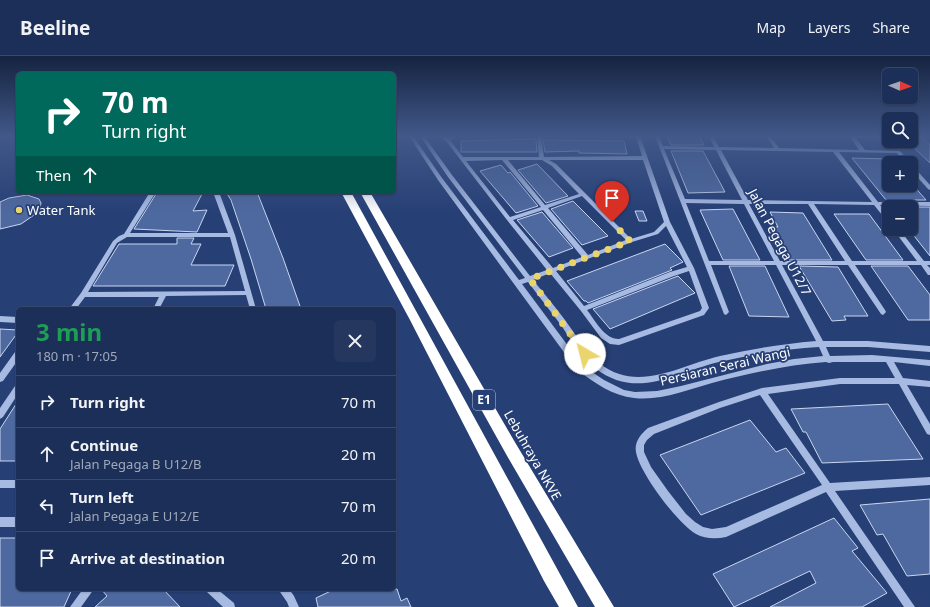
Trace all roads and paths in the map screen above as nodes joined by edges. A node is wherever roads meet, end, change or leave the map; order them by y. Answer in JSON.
{"nodes":[{"id":1,"x":428,"y":162,"type":"edge"},
{"id":2,"x":440,"y":162,"type":"edge"},
{"id":3,"x":464,"y":162,"type":"edge"},
{"id":4,"x":506,"y":162,"type":"edge"},
{"id":5,"x":548,"y":162,"type":"edge"},
{"id":6,"x":647,"y":162,"type":"edge"},
{"id":7,"x":667,"y":162,"type":"edge"},
{"id":8,"x":724,"y":162,"type":"edge"},
{"id":9,"x":843,"y":162,"type":"edge"},
{"id":10,"x":918,"y":175,"type":"edge"},
{"id":11,"x":930,"y":188,"type":"edge"},
{"id":12,"x":152,"y":194,"type":"edge"},
{"id":13,"x":217,"y":194,"type":"edge"},
{"id":14,"x":347,"y":194,"type":"edge"},
{"id":15,"x":366,"y":194,"type":"edge"},
{"id":16,"x":584,"y":194,"type":"junction"},
{"id":17,"x":682,"y":201,"type":"junction"},
{"id":18,"x":746,"y":202,"type":"junction"},
{"id":19,"x":810,"y":203,"type":"junction"},
{"id":20,"x":877,"y":204,"type":"junction"},
{"id":21,"x":930,"y":204,"type":"edge"},
{"id":22,"x":545,"y":206,"type":"junction"},
{"id":23,"x":882,"y":211,"type":"edge"},
{"id":24,"x":508,"y":219,"type":"junction"},
{"id":25,"x":667,"y":222,"type":"junction"},
{"id":26,"x":126,"y":235,"type":"junction"},
{"id":27,"x":232,"y":235,"type":"junction"},
{"id":28,"x":902,"y":236,"type":"edge"},
{"id":29,"x":630,"y":241,"type":"junction"},
{"id":30,"x":587,"y":258,"type":"junction"},
{"id":31,"x":707,"y":263,"type":"junction"},
{"id":32,"x":778,"y":263,"type":"junction"},
{"id":33,"x":926,"y":263,"type":"edge"},
{"id":34,"x":850,"y":264,"type":"junction"},
{"id":35,"x":691,"y":268,"type":"junction"},
{"id":36,"x":551,"y":270,"type":"junction"},
{"id":37,"x":930,"y":272,"type":"edge"},
{"id":38,"x":530,"y":279,"type":"junction"},
{"id":39,"x":518,"y":283,"type":"junction"},
{"id":40,"x":249,"y":293,"type":"junction"},
{"id":41,"x":164,"y":294,"type":"junction"},
{"id":42,"x":83,"y":295,"type":"junction"},
{"id":43,"x":74,"y":307,"type":"edge"},
{"id":44,"x":157,"y":307,"type":"edge"},
{"id":45,"x":252,"y":307,"type":"edge"},
{"id":46,"x":583,"y":309,"type":"junction"},
{"id":47,"x":726,"y":312,"type":"dead end"},
{"id":48,"x":883,"y":312,"type":"dead end"},
{"id":49,"x":0,"y":319,"type":"edge"},
{"id":50,"x":16,"y":320,"type":"edge"},
{"id":51,"x":821,"y":344,"type":"junction"},
{"id":52,"x":930,"y":349,"type":"edge"},
{"id":53,"x":16,"y":357,"type":"edge"},
{"id":54,"x":888,"y":359,"type":"junction"},
{"id":55,"x":829,"y":360,"type":"junction"},
{"id":56,"x":930,"y":363,"type":"edge"},
{"id":57,"x":0,"y":379,"type":"edge"},
{"id":58,"x":901,"y":381,"type":"junction"},
{"id":59,"x":930,"y":384,"type":"edge"},
{"id":60,"x":16,"y":391,"type":"edge"},
{"id":61,"x":762,"y":391,"type":"junction"},
{"id":62,"x":0,"y":415,"type":"edge"},
{"id":63,"x":930,"y":431,"type":"edge"},
{"id":64,"x":930,"y":481,"type":"edge"},
{"id":65,"x":0,"y":484,"type":"edge"},
{"id":66,"x":16,"y":484,"type":"edge"},
{"id":67,"x":828,"y":487,"type":"junction"},
{"id":68,"x":0,"y":522,"type":"edge"},
{"id":69,"x":16,"y":522,"type":"edge"},
{"id":70,"x":88,"y":591,"type":"edge"},
{"id":71,"x":212,"y":591,"type":"edge"},
{"id":72,"x":286,"y":591,"type":"edge"},
{"id":73,"x":76,"y":607,"type":"edge"},
{"id":74,"x":230,"y":607,"type":"edge"},
{"id":75,"x":294,"y":607,"type":"edge"},
{"id":76,"x":569,"y":607,"type":"edge"},
{"id":77,"x":605,"y":607,"type":"edge"},
{"id":78,"x":910,"y":607,"type":"edge"}],
"edges":[{"from":1,"to":39,"type":"street","name":"Persiaran Serai Wangi"},
{"from":2,"to":38,"type":"street","name":"Persiaran Serai Wangi"},
{"from":3,"to":24,"type":"street"},
{"from":4,"to":22,"type":"street"},
{"from":5,"to":16,"type":"street"},
{"from":6,"to":25,"type":"street"},
{"from":7,"to":17,"type":"street"},
{"from":8,"to":18,"type":"street","name":"Jalan Pegaga U12/7"},
{"from":9,"to":20,"type":"street"},
{"from":10,"to":11,"type":"street"},
{"from":12,"to":26,"type":"street"},
{"from":13,"to":27,"type":"street"},
{"from":14,"to":76,"type":"highway","number":"E1"},
{"from":15,"to":77,"type":"highway","name":"Lebuhraya NKVE","number":"E1"},
{"from":16,"to":22,"type":"street"},
{"from":16,"to":29,"type":"street"},
{"from":17,"to":18,"type":"street"},
{"from":17,"to":31,"type":"street"},
{"from":18,"to":19,"type":"street"},
{"from":18,"to":32,"type":"street","name":"Jalan Pegaga U12/7"},
{"from":19,"to":20,"type":"street"},
{"from":19,"to":34,"type":"street"},
{"from":20,"to":21,"type":"street"},
{"from":20,"to":23,"type":"street"},
{"from":22,"to":24,"type":"street"},
{"from":22,"to":30,"type":"street"},
{"from":24,"to":36,"type":"street"},
{"from":25,"to":29,"type":"street"},
{"from":25,"to":35,"type":"street"},
{"from":26,"to":27,"type":"street"},
{"from":26,"to":42,"type":"street"},
{"from":27,"to":40,"type":"street"},
{"from":28,"to":33,"type":"street"},
{"from":29,"to":30,"type":"street"},
{"from":30,"to":36,"type":"street"},
{"from":31,"to":32,"type":"street"},
{"from":31,"to":47,"type":"street"},
{"from":32,"to":34,"type":"street"},
{"from":32,"to":51,"type":"street","name":"Jalan Pegaga U12/7"},
{"from":33,"to":34,"type":"street"},
{"from":33,"to":37,"type":"street"},
{"from":34,"to":48,"type":"street"},
{"from":35,"to":46,"type":"street"},
{"from":35,"to":46,"type":"street"},
{"from":36,"to":38,"type":"street"},
{"from":36,"to":46,"type":"street"},
{"from":38,"to":39,"type":"street"},
{"from":38,"to":51,"type":"street","name":"Persiaran Serai Wangi"},
{"from":39,"to":55,"type":"street","name":"Persiaran Serai Wangi"},
{"from":40,"to":41,"type":"street"},
{"from":40,"to":45,"type":"street"},
{"from":41,"to":42,"type":"street"},
{"from":41,"to":44,"type":"street"},
{"from":42,"to":43,"type":"street"},
{"from":49,"to":50,"type":"street"},
{"from":51,"to":52,"type":"street","name":"Persiaran Serai Wangi"},
{"from":51,"to":55,"type":"street","name":"Jalan Pegaga U12/7"},
{"from":53,"to":57,"type":"street"},
{"from":54,"to":55,"type":"street","name":"Persiaran Serai Wangi"},
{"from":54,"to":56,"type":"street","name":"Persiaran Serai Wangi"},
{"from":54,"to":58,"type":"street"},
{"from":58,"to":59,"type":"street"},
{"from":58,"to":61,"type":"street"},
{"from":58,"to":63,"type":"street"},
{"from":60,"to":62,"type":"street"},
{"from":61,"to":67,"type":"street"},
{"from":61,"to":67,"type":"street"},
{"from":64,"to":67,"type":"street"},
{"from":65,"to":66,"type":"street"},
{"from":67,"to":78,"type":"street"},
{"from":68,"to":69,"type":"street"},
{"from":70,"to":73,"type":"street"},
{"from":71,"to":74,"type":"street"},
{"from":72,"to":75,"type":"street"}]}
